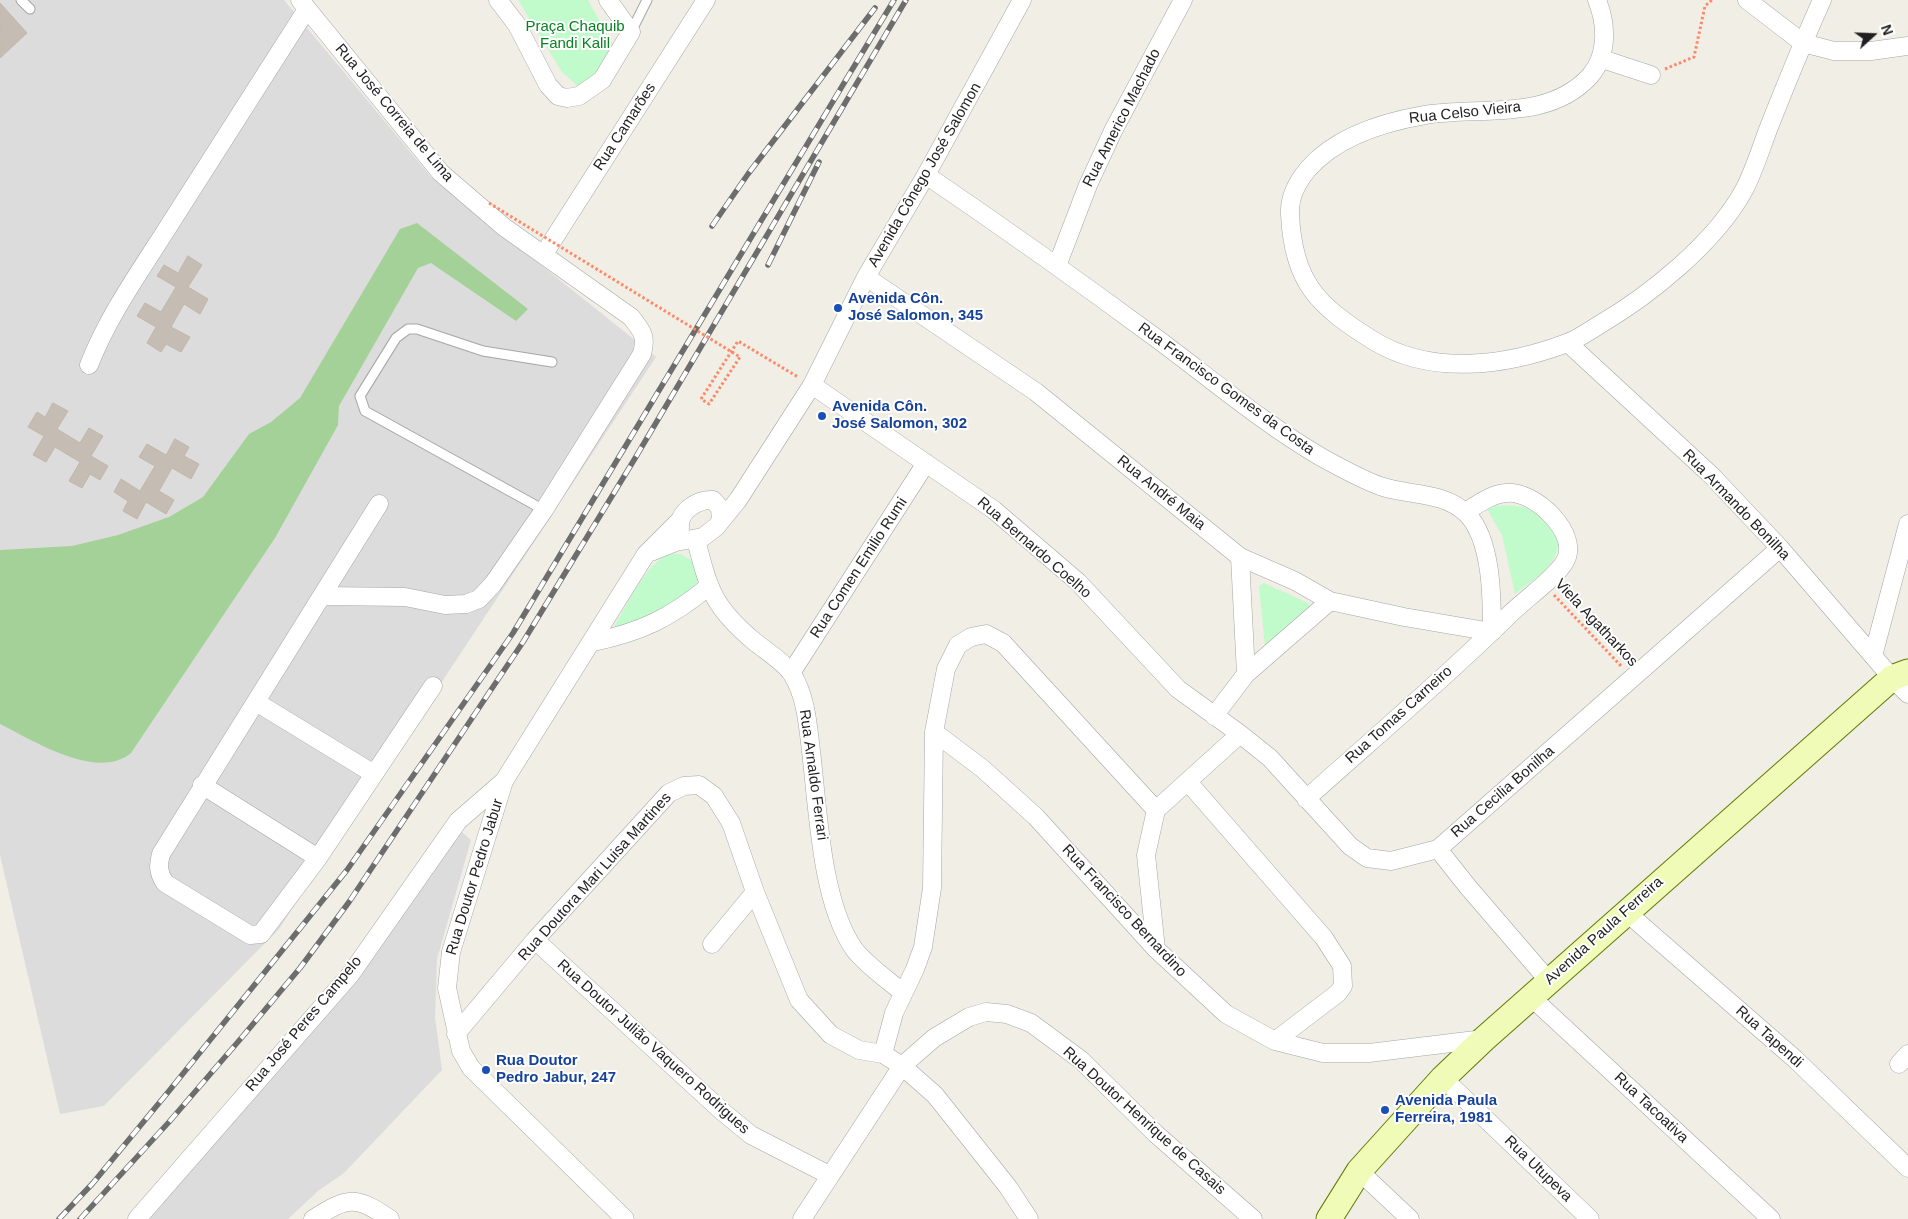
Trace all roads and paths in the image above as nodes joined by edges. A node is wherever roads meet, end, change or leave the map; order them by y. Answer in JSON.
{"nodes":[{"id":1,"x":21,"y":0,"type":"edge"},
{"id":2,"x":498,"y":0,"type":"edge"},
{"id":3,"x":608,"y":0,"type":"edge"},
{"id":4,"x":647,"y":0,"type":"edge"},
{"id":5,"x":706,"y":0,"type":"edge"},
{"id":6,"x":1022,"y":0,"type":"edge"},
{"id":7,"x":1183,"y":0,"type":"edge"},
{"id":8,"x":1597,"y":0,"type":"edge"},
{"id":9,"x":1712,"y":0,"type":"edge"},
{"id":10,"x":1747,"y":0,"type":"edge"},
{"id":11,"x":1822,"y":0,"type":"edge"},
{"id":12,"x":303,"y":4,"type":"edge"},
{"id":13,"x":30,"y":10,"type":"dead end"},
{"id":14,"x":631,"y":32,"type":"junction"},
{"id":15,"x":1803,"y":43,"type":"junction"},
{"id":16,"x":1908,"y":46,"type":"edge"},
{"id":17,"x":1602,"y":59,"type":"junction"},
{"id":18,"x":1651,"y":75,"type":"joint"},
{"id":19,"x":926,"y":176,"type":"junction"},
{"id":20,"x":489,"y":203,"type":"dead end"},
{"id":21,"x":544,"y":254,"type":"junction"},
{"id":22,"x":1057,"y":266,"type":"junction"},
{"id":23,"x":866,"y":278,"type":"junction"},
{"id":24,"x":1568,"y":343,"type":"junction"},
{"id":25,"x":552,"y":362,"type":"dead end"},
{"id":26,"x":89,"y":365,"type":"dead end"},
{"id":27,"x":812,"y":385,"type":"junction"},
{"id":28,"x":926,"y":464,"type":"junction"},
{"id":29,"x":750,"y":479,"type":"junction"},
{"id":30,"x":713,"y":500,"type":"junction"},
{"id":31,"x":379,"y":504,"type":"dead end"},
{"id":32,"x":544,"y":510,"type":"junction"},
{"id":33,"x":1465,"y":512,"type":"junction"},
{"id":34,"x":681,"y":519,"type":"junction"},
{"id":35,"x":721,"y":521,"type":"junction"},
{"id":36,"x":1908,"y":524,"type":"edge"},
{"id":37,"x":693,"y":540,"type":"junction"},
{"id":38,"x":1780,"y":548,"type":"junction"},
{"id":39,"x":646,"y":554,"type":"junction"},
{"id":40,"x":1240,"y":557,"type":"junction"},
{"id":41,"x":1544,"y":583,"type":"junction"},
{"id":42,"x":708,"y":587,"type":"junction"},
{"id":43,"x":323,"y":596,"type":"junction"},
{"id":44,"x":1330,"y":601,"type":"junction"},
{"id":45,"x":1492,"y":632,"type":"junction"},
{"id":46,"x":593,"y":642,"type":"junction"},
{"id":47,"x":1873,"y":656,"type":"junction"},
{"id":48,"x":792,"y":673,"type":"junction"},
{"id":49,"x":1246,"y":674,"type":"junction"},
{"id":50,"x":1632,"y":678,"type":"junction"},
{"id":51,"x":1903,"y":681,"type":"edge"},
{"id":52,"x":433,"y":686,"type":"dead end"},
{"id":53,"x":256,"y":702,"type":"junction"},
{"id":54,"x":1214,"y":716,"type":"junction"},
{"id":55,"x":934,"y":732,"type":"junction"},
{"id":56,"x":1240,"y":734,"type":"junction"},
{"id":57,"x":374,"y":774,"type":"junction"},
{"id":58,"x":504,"y":781,"type":"junction"},
{"id":59,"x":1188,"y":782,"type":"junction"},
{"id":60,"x":202,"y":785,"type":"junction"},
{"id":61,"x":1306,"y":799,"type":"junction"},
{"id":62,"x":1156,"y":810,"type":"junction"},
{"id":63,"x":1438,"y":849,"type":"junction"},
{"id":64,"x":318,"y":858,"type":"junction"},
{"id":65,"x":755,"y":892,"type":"junction"},
{"id":66,"x":1625,"y":911,"type":"junction"},
{"id":67,"x":535,"y":940,"type":"junction"},
{"id":68,"x":712,"y":944,"type":"dead end"},
{"id":69,"x":1156,"y":949,"type":"junction"},
{"id":70,"x":1548,"y":980,"type":"junction"},
{"id":71,"x":902,"y":992,"type":"junction"},
{"id":72,"x":1530,"y":998,"type":"junction"},
{"id":73,"x":456,"y":1034,"type":"junction"},
{"id":74,"x":1484,"y":1039,"type":"junction"},
{"id":75,"x":1275,"y":1041,"type":"junction"},
{"id":76,"x":883,"y":1054,"type":"junction"},
{"id":77,"x":902,"y":1066,"type":"junction"},
{"id":78,"x":1443,"y":1078,"type":"junction"},
{"id":79,"x":1908,"y":1168,"type":"edge"},
{"id":80,"x":1359,"y":1171,"type":"junction"},
{"id":81,"x":828,"y":1175,"type":"junction"},
{"id":82,"x":137,"y":1219,"type":"edge"},
{"id":83,"x":313,"y":1219,"type":"edge"},
{"id":84,"x":390,"y":1219,"type":"edge"},
{"id":85,"x":625,"y":1219,"type":"edge"},
{"id":86,"x":802,"y":1219,"type":"edge"},
{"id":87,"x":1029,"y":1219,"type":"edge"},
{"id":88,"x":1253,"y":1219,"type":"edge"},
{"id":89,"x":1329,"y":1219,"type":"edge"},
{"id":90,"x":1410,"y":1219,"type":"edge"},
{"id":91,"x":1590,"y":1219,"type":"edge"},
{"id":92,"x":1771,"y":1219,"type":"edge"}],
"edges":[{"from":1,"to":13,"type":"lane"},
{"from":2,"to":14,"type":"street"},
{"from":3,"to":14,"type":"street"},
{"from":4,"to":14,"type":"lane"},
{"from":5,"to":21,"type":"street","name":"Rua Camarões"},
{"from":6,"to":19,"type":"street","name":"Avenida Cônego José Salomon"},
{"from":7,"to":22,"type":"street","name":"Rua Americo Machado"},
{"from":8,"to":17,"type":"street"},
{"from":9,"to":18,"type":"path"},
{"from":10,"to":15,"type":"street"},
{"from":11,"to":15,"type":"street","name":"Rua Celso Vieira"},
{"from":12,"to":21,"type":"street","name":"Rua José Correia de Lima"},
{"from":12,"to":26,"type":"street"},
{"from":15,"to":16,"type":"street"},
{"from":15,"to":24,"type":"street","name":"Rua Celso Vieira"},
{"from":17,"to":18,"type":"street"},
{"from":17,"to":24,"type":"street","name":"Rua Celso Vieira"},
{"from":19,"to":22,"type":"street","name":"Rua Francisco Gomes da Costa"},
{"from":19,"to":23,"type":"street","name":"Avenida Cônego José Salomon"},
{"from":20,"to":27,"type":"path","bridge":true},
{"from":21,"to":32,"type":"street","name":"Rua José Correia de Lima"},
{"from":22,"to":33,"type":"street","name":"Rua Francisco Gomes da Costa"},
{"from":23,"to":27,"type":"street","name":"Avenida Cônego José Salomon"},
{"from":23,"to":40,"type":"street","name":"Rua André Maia"},
{"from":24,"to":38,"type":"street","name":"Rua Armando Bonilha"},
{"from":25,"to":32,"type":"lane"},
{"from":27,"to":28,"type":"street","name":"Rua Bernardo Coelho"},
{"from":27,"to":29,"type":"street","name":"Avenida Cônego José Salomon"},
{"from":28,"to":48,"type":"street","name":"Rua Comen Emilio Rumi"},
{"from":28,"to":54,"type":"street","name":"Rua Bernardo Coelho"},
{"from":29,"to":30,"type":"street","name":"Avenida Cônego José Salomon"},
{"from":29,"to":35,"type":"street","name":"Avenida Cônego José Salomon"},
{"from":30,"to":34,"type":"street"},
{"from":30,"to":35,"type":"street"},
{"from":31,"to":43,"type":"street"},
{"from":32,"to":43,"type":"street","name":"Rua José Correia de Lima"},
{"from":33,"to":41,"type":"street","name":"Rua Tomas Carneiro"},
{"from":33,"to":45,"type":"street"},
{"from":34,"to":37,"type":"street"},
{"from":34,"to":39,"type":"street","name":"Rua Doutor Pedro Jabur"},
{"from":35,"to":37,"type":"street"},
{"from":36,"to":47,"type":"street"},
{"from":37,"to":39,"type":"street"},
{"from":37,"to":42,"type":"street"},
{"from":38,"to":47,"type":"street","name":"Rua Armando Bonilha"},
{"from":38,"to":50,"type":"street","name":"Rua Cecilia Bonilha"},
{"from":39,"to":46,"type":"street","name":"Rua Doutor Pedro Jabur"},
{"from":40,"to":44,"type":"street","name":"Rua André Maia"},
{"from":40,"to":49,"type":"street"},
{"from":41,"to":45,"type":"street","name":"Rua Tomas Carneiro"},
{"from":41,"to":50,"type":"path","name":"Viela Agatharkos"},
{"from":42,"to":46,"type":"street"},
{"from":42,"to":48,"type":"street"},
{"from":43,"to":53,"type":"street"},
{"from":44,"to":45,"type":"street","name":"Rua André Maia"},
{"from":44,"to":49,"type":"street"},
{"from":45,"to":61,"type":"street","name":"Rua Tomas Carneiro"},
{"from":46,"to":58,"type":"street","name":"Rua Doutor Pedro Jabur"},
{"from":47,"to":51,"type":"street","name":"Rua Armando Bonilha"},
{"from":48,"to":71,"type":"street","name":"Rua Arnaldo Ferrari"},
{"from":49,"to":54,"type":"street"},
{"from":50,"to":63,"type":"street","name":"Rua Cecilia Bonilha"},
{"from":51,"to":66,"type":"main road","name":"Avenida Paula Ferreira"},
{"from":52,"to":57,"type":"street"},
{"from":53,"to":57,"type":"street"},
{"from":53,"to":60,"type":"street"},
{"from":54,"to":56,"type":"street","name":"Rua Cecilia Bonilha"},
{"from":55,"to":62,"type":"street"},
{"from":55,"to":69,"type":"street","name":"Rua Francisco Bernardino"},
{"from":55,"to":71,"type":"street"},
{"from":56,"to":59,"type":"street"},
{"from":56,"to":61,"type":"street","name":"Rua Cecilia Bonilha"},
{"from":57,"to":64,"type":"street"},
{"from":58,"to":73,"type":"street","name":"Rua Doutor Pedro Jabur"},
{"from":58,"to":82,"type":"street","name":"Rua José Peres Campelo"},
{"from":59,"to":62,"type":"street"},
{"from":59,"to":75,"type":"street"},
{"from":60,"to":64,"type":"street"},
{"from":60,"to":64,"type":"street"},
{"from":61,"to":63,"type":"street","name":"Rua Cecilia Bonilha"},
{"from":62,"to":69,"type":"street"},
{"from":63,"to":70,"type":"street"},
{"from":65,"to":67,"type":"street","name":"Rua Doutora Mari Luisa Martines"},
{"from":65,"to":68,"type":"street"},
{"from":65,"to":76,"type":"street","name":"Rua Doutora Mari Luisa Martines"},
{"from":66,"to":70,"type":"main road","name":"Avenida Paula Ferreira"},
{"from":66,"to":79,"type":"street","name":"Rua Tapendi"},
{"from":67,"to":73,"type":"street","name":"Rua Doutora Mari Luisa Martines"},
{"from":67,"to":81,"type":"street","name":"Rua Doutor Julião Vaquero Rodrigues"},
{"from":69,"to":75,"type":"street","name":"Rua Francisco Bernardino"},
{"from":70,"to":72,"type":"main road","name":"Avenida Paula Ferreira"},
{"from":71,"to":76,"type":"street"},
{"from":72,"to":74,"type":"main road","name":"Avenida Paula Ferreira"},
{"from":72,"to":92,"type":"street","name":"Rua Tacoativa"},
{"from":73,"to":85,"type":"street","name":"Rua Doutor Pedro Jabur"},
{"from":74,"to":75,"type":"street","name":"Rua Francisco Bernardino"},
{"from":74,"to":78,"type":"main road","name":"Avenida Paula Ferreira"},
{"from":76,"to":77,"type":"street","name":"Rua Doutora Mari Luisa Martines"},
{"from":77,"to":81,"type":"street","name":"Rua Doutor Henrique de Casais"},
{"from":77,"to":87,"type":"street","name":"Rua Doutora Mari Luisa Martines"},
{"from":77,"to":88,"type":"street","name":"Rua Doutor Henrique de Casais"},
{"from":78,"to":80,"type":"main road","name":"Avenida Paula Ferreira"},
{"from":78,"to":91,"type":"street","name":"Rua Utupeva"},
{"from":80,"to":89,"type":"main road","name":"Avenida Paula Ferreira"},
{"from":80,"to":90,"type":"street"},
{"from":81,"to":86,"type":"street","name":"Rua Doutor Henrique de Casais"},
{"from":83,"to":84,"type":"street"}]}
